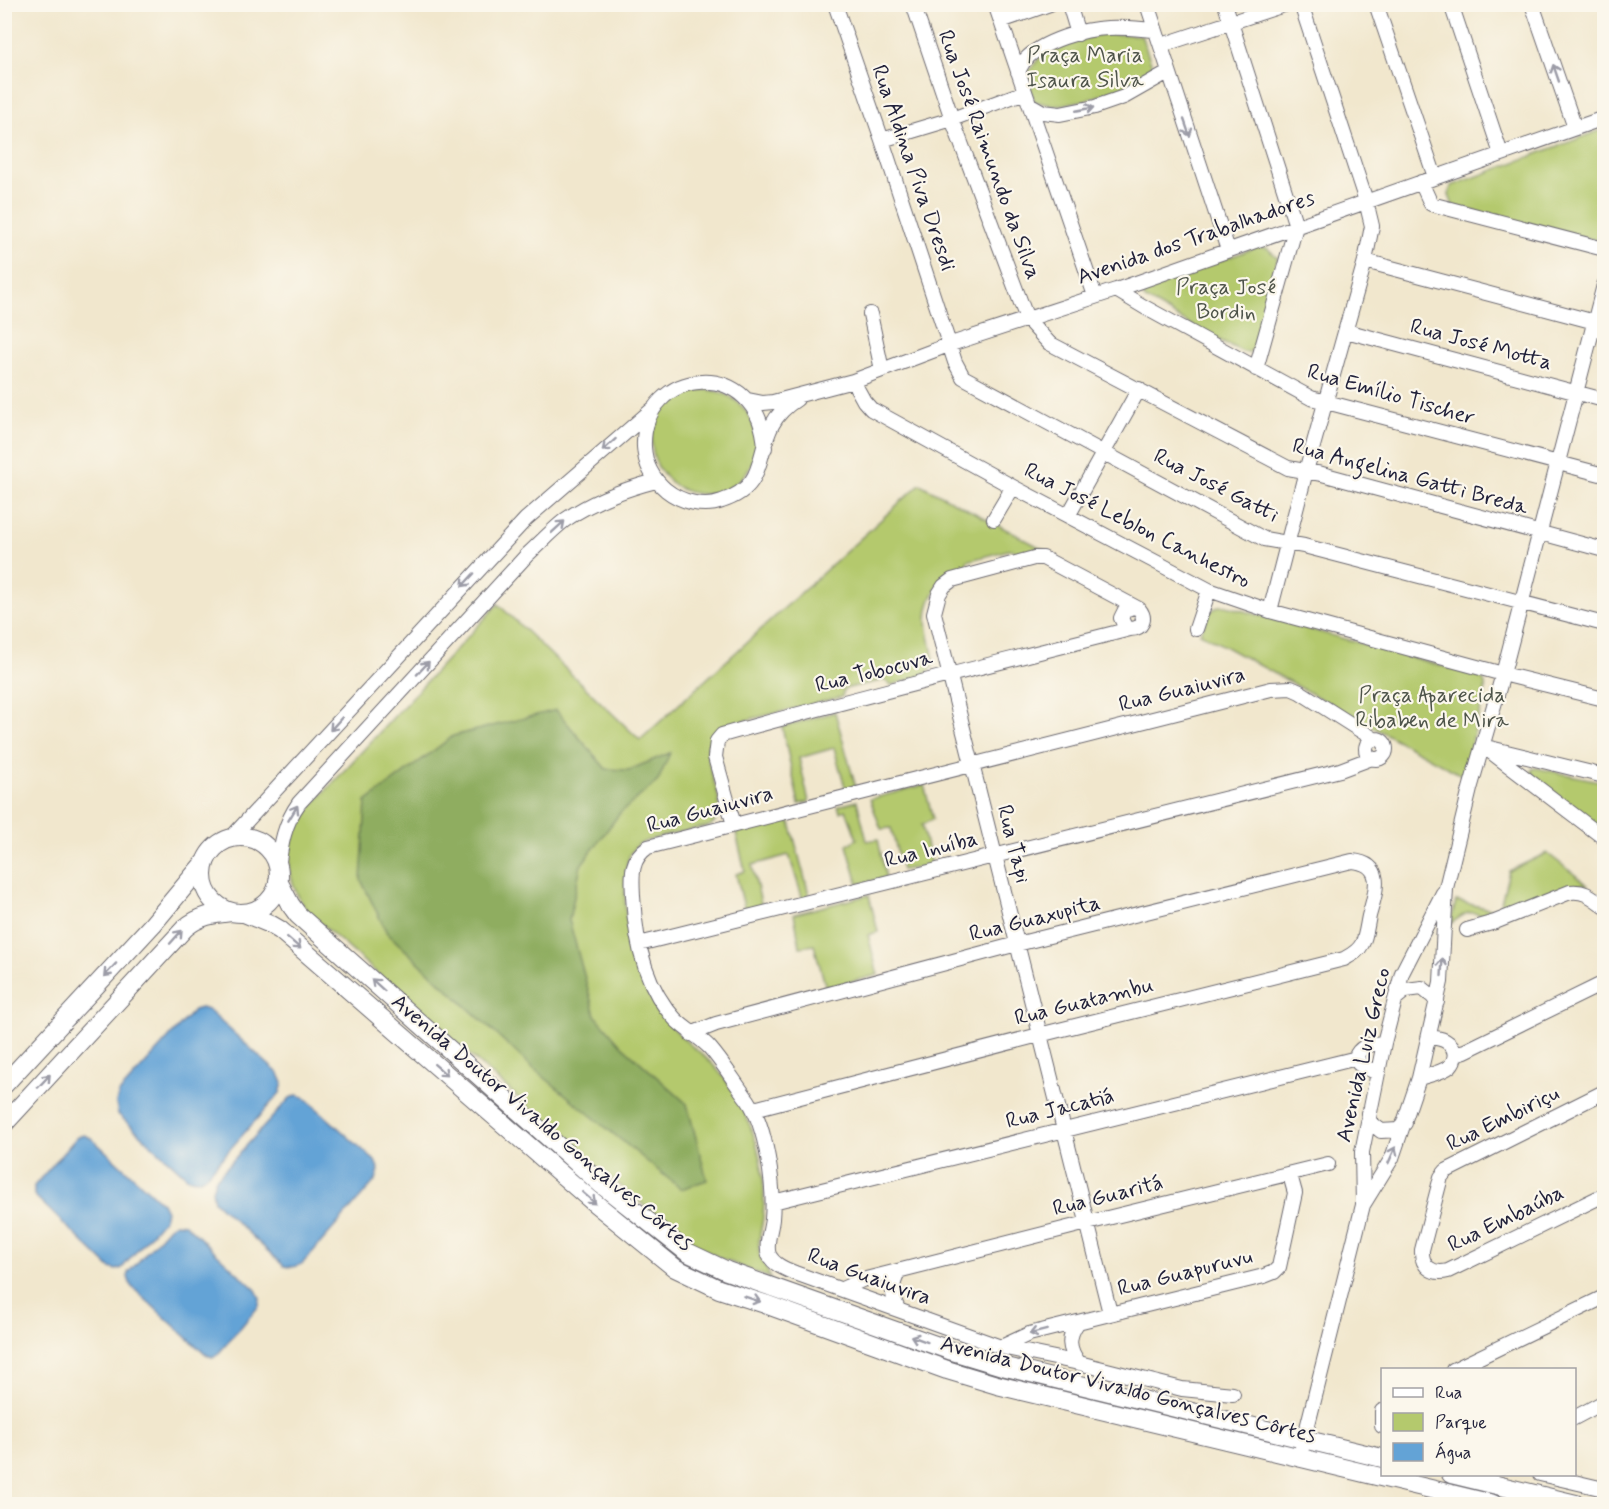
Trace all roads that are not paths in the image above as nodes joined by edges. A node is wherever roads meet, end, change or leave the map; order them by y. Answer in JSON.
{"nodes":[{"id":1,"x":835,"y":4,"type":"edge"},
{"id":2,"x":913,"y":4,"type":"edge"},
{"id":3,"x":995,"y":4,"type":"edge"},
{"id":4,"x":1050,"y":4,"type":"edge"},
{"id":5,"x":1069,"y":4,"type":"edge"},
{"id":6,"x":1147,"y":4,"type":"edge"},
{"id":7,"x":1225,"y":4,"type":"edge"},
{"id":8,"x":1287,"y":4,"type":"edge"},
{"id":9,"x":1301,"y":4,"type":"edge"},
{"id":10,"x":1376,"y":4,"type":"edge"},
{"id":11,"x":1451,"y":4,"type":"edge"},
{"id":12,"x":1532,"y":4,"type":"edge"},
{"id":13,"x":1001,"y":21,"type":"junction"},
{"id":14,"x":1232,"y":22,"type":"junction"},
{"id":15,"x":1155,"y":30,"type":"junction"},
{"id":16,"x":1078,"y":34,"type":"junction"},
{"id":17,"x":1162,"y":45,"type":"junction"},
{"id":18,"x":1018,"y":72,"type":"junction"},
{"id":19,"x":1168,"y":72,"type":"junction"},
{"id":20,"x":1027,"y":98,"type":"junction"},
{"id":21,"x":1605,"y":118,"type":"edge"},
{"id":22,"x":952,"y":119,"type":"junction"},
{"id":23,"x":1575,"y":128,"type":"junction"},
{"id":24,"x":882,"y":140,"type":"junction"},
{"id":25,"x":1501,"y":154,"type":"junction"},
{"id":26,"x":1435,"y":177,"type":"junction"},
{"id":27,"x":1421,"y":182,"type":"junction"},
{"id":28,"x":1366,"y":201,"type":"junction"},
{"id":29,"x":1296,"y":225,"type":"junction"},
{"id":30,"x":1605,"y":249,"type":"edge"},
{"id":31,"x":1228,"y":250,"type":"junction"},
{"id":32,"x":1365,"y":261,"type":"junction"},
{"id":33,"x":1605,"y":285,"type":"edge"},
{"id":34,"x":1116,"y":290,"type":"junction"},
{"id":35,"x":1095,"y":296,"type":"junction"},
{"id":36,"x":870,"y":314,"type":"dead end"},
{"id":37,"x":1027,"y":319,"type":"junction"},
{"id":38,"x":1595,"y":322,"type":"junction"},
{"id":39,"x":1346,"y":331,"type":"junction"},
{"id":40,"x":951,"y":344,"type":"junction"},
{"id":41,"x":1256,"y":369,"type":"junction"},
{"id":42,"x":882,"y":370,"type":"junction"},
{"id":43,"x":853,"y":381,"type":"junction"},
{"id":44,"x":1139,"y":389,"type":"junction"},
{"id":45,"x":1577,"y":393,"type":"junction"},
{"id":46,"x":801,"y":396,"type":"junction"},
{"id":47,"x":748,"y":400,"type":"junction"},
{"id":48,"x":1605,"y":400,"type":"edge"},
{"id":49,"x":1327,"y":402,"type":"junction"},
{"id":50,"x":654,"y":408,"type":"junction"},
{"id":51,"x":765,"y":448,"type":"junction"},
{"id":52,"x":1104,"y":451,"type":"junction"},
{"id":53,"x":1559,"y":464,"type":"junction"},
{"id":54,"x":1306,"y":471,"type":"junction"},
{"id":55,"x":1605,"y":475,"type":"edge"},
{"id":56,"x":656,"y":482,"type":"junction"},
{"id":57,"x":1012,"y":487,"type":"junction"},
{"id":58,"x":1068,"y":516,"type":"junction"},
{"id":59,"x":994,"y":519,"type":"dead end"},
{"id":60,"x":1540,"y":533,"type":"junction"},
{"id":61,"x":1287,"y":543,"type":"junction"},
{"id":62,"x":1605,"y":550,"type":"edge"},
{"id":63,"x":1209,"y":590,"type":"junction"},
{"id":64,"x":1521,"y":602,"type":"junction"},
{"id":65,"x":1270,"y":611,"type":"junction"},
{"id":66,"x":1605,"y":624,"type":"edge"},
{"id":67,"x":1130,"y":629,"type":"joint"},
{"id":68,"x":1196,"y":629,"type":"dead end"},
{"id":69,"x":1503,"y":674,"type":"junction"},
{"id":70,"x":949,"y":675,"type":"junction"},
{"id":71,"x":1605,"y":699,"type":"edge"},
{"id":72,"x":1483,"y":746,"type":"junction"},
{"id":73,"x":1372,"y":758,"type":"joint"},
{"id":74,"x":1545,"y":763,"type":"junction"},
{"id":75,"x":972,"y":765,"type":"junction"},
{"id":76,"x":1605,"y":776,"type":"edge"},
{"id":77,"x":1525,"y":778,"type":"junction"},
{"id":78,"x":734,"y":825,"type":"junction"},
{"id":79,"x":231,"y":838,"type":"junction"},
{"id":80,"x":1605,"y":838,"type":"edge"},
{"id":81,"x":994,"y":856,"type":"junction"},
{"id":82,"x":204,"y":862,"type":"junction"},
{"id":83,"x":278,"y":875,"type":"junction"},
{"id":84,"x":1377,"y":886,"type":"joint"},
{"id":85,"x":1446,"y":888,"type":"junction"},
{"id":86,"x":1605,"y":906,"type":"edge"},
{"id":87,"x":237,"y":913,"type":"junction"},
{"id":88,"x":1467,"y":930,"type":"dead end"},
{"id":89,"x":639,"y":944,"type":"junction"},
{"id":90,"x":1017,"y":944,"type":"junction"},
{"id":91,"x":1605,"y":983,"type":"edge"},
{"id":92,"x":1396,"y":998,"type":"junction"},
{"id":93,"x":1437,"y":1002,"type":"junction"},
{"id":94,"x":691,"y":1034,"type":"junction"},
{"id":95,"x":1039,"y":1035,"type":"junction"},
{"id":96,"x":1429,"y":1038,"type":"junction"},
{"id":97,"x":1384,"y":1042,"type":"junction"},
{"id":98,"x":1455,"y":1053,"type":"junction"},
{"id":99,"x":1357,"y":1058,"type":"junction"},
{"id":100,"x":1377,"y":1073,"type":"junction"},
{"id":101,"x":1419,"y":1078,"type":"junction"},
{"id":102,"x":4,"y":1085,"type":"edge"},
{"id":103,"x":1605,"y":1092,"type":"edge"},
{"id":104,"x":754,"y":1109,"type":"junction"},
{"id":105,"x":1368,"y":1113,"type":"junction"},
{"id":106,"x":1405,"y":1123,"type":"junction"},
{"id":107,"x":4,"y":1124,"type":"edge"},
{"id":108,"x":1064,"y":1129,"type":"junction"},
{"id":109,"x":1328,"y":1164,"type":"dead end"},
{"id":110,"x":1290,"y":1175,"type":"junction"},
{"id":111,"x":1605,"y":1195,"type":"edge"},
{"id":112,"x":773,"y":1202,"type":"junction"},
{"id":113,"x":1363,"y":1205,"type":"junction"},
{"id":114,"x":1087,"y":1223,"type":"junction"},
{"id":115,"x":1426,"y":1266,"type":"joint"},
{"id":116,"x":899,"y":1271,"type":"junction"},
{"id":117,"x":842,"y":1289,"type":"junction"},
{"id":118,"x":1605,"y":1297,"type":"edge"},
{"id":119,"x":898,"y":1309,"type":"junction"},
{"id":120,"x":1110,"y":1313,"type":"junction"},
{"id":121,"x":1078,"y":1322,"type":"junction"},
{"id":122,"x":1001,"y":1347,"type":"junction"},
{"id":123,"x":1079,"y":1363,"type":"junction"},
{"id":124,"x":1457,"y":1368,"type":"edge"},
{"id":125,"x":1233,"y":1394,"type":"dead end"},
{"id":126,"x":1605,"y":1402,"type":"edge"},
{"id":127,"x":1605,"y":1411,"type":"edge"},
{"id":128,"x":1576,"y":1417,"type":"edge"},
{"id":129,"x":1305,"y":1439,"type":"junction"},
{"id":130,"x":1300,"y":1458,"type":"junction"},
{"id":131,"x":1381,"y":1458,"type":"edge"},
{"id":132,"x":1460,"y":1476,"type":"edge"},
{"id":133,"x":1545,"y":1476,"type":"edge"},
{"id":134,"x":1605,"y":1489,"type":"edge"},
{"id":135,"x":1493,"y":1504,"type":"edge"},
{"id":136,"x":1576,"y":1504,"type":"edge"}],
"edges":[{"from":1,"to":24,"type":"street","name":"Rua Aldina Piva Dresdi"},
{"from":2,"to":22,"type":"street","name":"Rua José Raimundo da Silva"},
{"from":3,"to":13,"type":"street"},
{"from":4,"to":13,"type":"street"},
{"from":5,"to":16,"type":"street"},
{"from":6,"to":15,"type":"street"},
{"from":7,"to":14,"type":"street"},
{"from":8,"to":14,"type":"street"},
{"from":9,"to":28,"type":"street"},
{"from":10,"to":26,"type":"street"},
{"from":11,"to":25,"type":"street"},
{"from":23,"to":12,"type":"street","one_way":true},
{"from":13,"to":18,"type":"street"},
{"from":14,"to":17,"type":"street"},
{"from":14,"to":29,"type":"street"},
{"from":15,"to":16,"type":"street"},
{"from":15,"to":17,"type":"street"},
{"from":16,"to":18,"type":"street"},
{"from":17,"to":19,"type":"street"},
{"from":18,"to":20,"type":"street"},
{"from":20,"to":19,"type":"street","one_way":true},
{"from":19,"to":31,"type":"street","one_way":true},
{"from":20,"to":22,"type":"street"},
{"from":20,"to":35,"type":"street"},
{"from":21,"to":23,"type":"street","name":"Avenida dos Trabalhadores"},
{"from":22,"to":24,"type":"street"},
{"from":22,"to":37,"type":"street","name":"Rua José Raimundo da Silva"},
{"from":23,"to":25,"type":"street","name":"Avenida dos Trabalhadores"},
{"from":24,"to":40,"type":"street","name":"Rua Aldina Piva Dresdi"},
{"from":25,"to":26,"type":"street","name":"Avenida dos Trabalhadores"},
{"from":26,"to":27,"type":"street","name":"Avenida dos Trabalhadores"},
{"from":27,"to":28,"type":"street","name":"Avenida dos Trabalhadores"},
{"from":27,"to":30,"type":"street"},
{"from":28,"to":29,"type":"street","name":"Avenida dos Trabalhadores"},
{"from":28,"to":32,"type":"street"},
{"from":29,"to":31,"type":"street","name":"Avenida dos Trabalhadores"},
{"from":29,"to":41,"type":"street"},
{"from":31,"to":34,"type":"street","name":"Avenida dos Trabalhadores"},
{"from":32,"to":38,"type":"street"},
{"from":32,"to":39,"type":"street"},
{"from":33,"to":38,"type":"street","name":"Avenida Luiz Greco"},
{"from":34,"to":35,"type":"street","name":"Avenida dos Trabalhadores"},
{"from":34,"to":41,"type":"street","name":"Rua Emílio Tischer"},
{"from":35,"to":37,"type":"street","name":"Avenida dos Trabalhadores"},
{"from":36,"to":42,"type":"street"},
{"from":37,"to":40,"type":"street","name":"Avenida dos Trabalhadores"},
{"from":37,"to":44,"type":"street","name":"Rua Angelina Gatti Breda"},
{"from":38,"to":45,"type":"street","name":"Avenida Luiz Greco"},
{"from":39,"to":45,"type":"street","name":"Rua José Motta"},
{"from":39,"to":49,"type":"street"},
{"from":40,"to":42,"type":"street","name":"Avenida dos Trabalhadores"},
{"from":40,"to":52,"type":"street","name":"Rua José Gatti"},
{"from":41,"to":49,"type":"street","name":"Rua Emílio Tischer"},
{"from":42,"to":43,"type":"street","name":"Avenida dos Trabalhadores"},
{"from":43,"to":46,"type":"street","name":"Avenida dos Trabalhadores"},
{"from":43,"to":57,"type":"street","name":"Rua José Leblon Canhestro"},
{"from":44,"to":52,"type":"street"},
{"from":44,"to":54,"type":"street","name":"Rua Angelina Gatti Breda"},
{"from":45,"to":48,"type":"street","name":"Rua José Motta"},
{"from":45,"to":53,"type":"street","name":"Avenida Luiz Greco"},
{"from":46,"to":47,"type":"street","name":"Avenida dos Trabalhadores"},
{"from":46,"to":51,"type":"street","name":"Avenida dos Trabalhadores"},
{"from":47,"to":50,"type":"street"},
{"from":47,"to":51,"type":"street"},
{"from":49,"to":53,"type":"street","name":"Rua Emílio Tischer"},
{"from":49,"to":54,"type":"street"},
{"from":50,"to":56,"type":"street"},
{"from":50,"to":79,"type":"street","one_way":true},
{"from":51,"to":56,"type":"street"},
{"from":52,"to":58,"type":"street"},
{"from":52,"to":61,"type":"street","name":"Rua José Gatti"},
{"from":53,"to":55,"type":"street","name":"Rua Emílio Tischer"},
{"from":53,"to":60,"type":"street","name":"Avenida Luiz Greco"},
{"from":54,"to":60,"type":"street","name":"Rua Angelina Gatti Breda"},
{"from":54,"to":61,"type":"street"},
{"from":83,"to":56,"type":"street","one_way":true},
{"from":57,"to":58,"type":"street","name":"Rua José Leblon Canhestro"},
{"from":57,"to":59,"type":"street"},
{"from":58,"to":63,"type":"street","name":"Rua José Leblon Canhestro"},
{"from":60,"to":62,"type":"street","name":"Rua Angelina Gatti Breda"},
{"from":60,"to":64,"type":"street","name":"Avenida Luiz Greco"},
{"from":61,"to":64,"type":"street","name":"Rua José Gatti"},
{"from":61,"to":65,"type":"street"},
{"from":63,"to":65,"type":"street","name":"Rua José Leblon Canhestro"},
{"from":63,"to":68,"type":"street"},
{"from":64,"to":66,"type":"street","name":"Rua José Gatti"},
{"from":64,"to":69,"type":"street","name":"Avenida Luiz Greco"},
{"from":65,"to":69,"type":"street","name":"Rua José Leblon Canhestro"},
{"from":67,"to":70,"type":"street","name":"Rua Tobocuva"},
{"from":67,"to":70,"type":"street","name":"Rua Tapi"},
{"from":69,"to":71,"type":"street","name":"Rua José Leblon Canhestro"},
{"from":69,"to":72,"type":"street","name":"Avenida Luiz Greco"},
{"from":70,"to":75,"type":"street","name":"Rua Tapi"},
{"from":70,"to":78,"type":"street","name":"Rua Tobocuva"},
{"from":72,"to":74,"type":"street"},
{"from":72,"to":77,"type":"street"},
{"from":72,"to":85,"type":"street","name":"Avenida Luiz Greco"},
{"from":73,"to":75,"type":"street","name":"Rua Guaiuvira"},
{"from":73,"to":81,"type":"street","name":"Rua Inuíba"},
{"from":74,"to":76,"type":"street"},
{"from":74,"to":77,"type":"street"},
{"from":75,"to":78,"type":"street","name":"Rua Guaiuvira"},
{"from":75,"to":81,"type":"street","name":"Rua Tapi"},
{"from":77,"to":80,"type":"street"},
{"from":78,"to":89,"type":"street","name":"Rua Guaiuvira"},
{"from":79,"to":82,"type":"main road"},
{"from":79,"to":83,"type":"main road"},
{"from":81,"to":89,"type":"street","name":"Rua Inuíba"},
{"from":81,"to":90,"type":"street","name":"Rua Tapi"},
{"from":82,"to":87,"type":"main road"},
{"from":82,"to":102,"type":"main road","one_way":true},
{"from":83,"to":87,"type":"main road"},
{"from":129,"to":83,"type":"main road","name":"Avenida Doutor Vivaldo Gonçalves Côrtes","one_way":true},
{"from":84,"to":90,"type":"street","name":"Rua Guaxupita"},
{"from":84,"to":95,"type":"street","name":"Rua Guatambu"},
{"from":85,"to":92,"type":"street","name":"Avenida Luiz Greco"},
{"from":93,"to":85,"type":"street","name":"Avenida Luiz Greco","one_way":true},
{"from":86,"to":88,"type":"street"},
{"from":107,"to":87,"type":"main road","one_way":true},
{"from":87,"to":130,"type":"main road","name":"Avenida Doutor Vivaldo Gonçalves Côrtes","one_way":true},
{"from":89,"to":94,"type":"street","name":"Rua Guaiuvira"},
{"from":90,"to":94,"type":"street","name":"Rua Guaxupita"},
{"from":90,"to":95,"type":"street","name":"Rua Tapi"},
{"from":91,"to":98,"type":"street"},
{"from":92,"to":93,"type":"street"},
{"from":92,"to":97,"type":"street","name":"Avenida Luiz Greco"},
{"from":93,"to":96,"type":"street","name":"Avenida Luiz Greco"},
{"from":94,"to":104,"type":"street","name":"Rua Guaiuvira"},
{"from":95,"to":104,"type":"street","name":"Rua Guatambu"},
{"from":95,"to":108,"type":"street","name":"Rua Tapi"},
{"from":96,"to":98,"type":"street"},
{"from":96,"to":101,"type":"street","name":"Avenida Luiz Greco"},
{"from":97,"to":99,"type":"street","name":"Rua Jacatiá"},
{"from":97,"to":100,"type":"street","name":"Avenida Luiz Greco"},
{"from":98,"to":101,"type":"street"},
{"from":99,"to":100,"type":"street"},
{"from":99,"to":108,"type":"street","name":"Rua Jacatiá"},
{"from":100,"to":105,"type":"street","name":"Avenida Luiz Greco"},
{"from":101,"to":106,"type":"street","name":"Avenida Luiz Greco"},
{"from":103,"to":115,"type":"street","name":"Rua Embiriçu"},
{"from":104,"to":112,"type":"street","name":"Rua Guaiuvira"},
{"from":105,"to":106,"type":"street"},
{"from":105,"to":113,"type":"street","name":"Avenida Luiz Greco"},
{"from":113,"to":106,"type":"street","name":"Avenida Luiz Greco","one_way":true},
{"from":108,"to":112,"type":"street","name":"Rua Jacatiá"},
{"from":108,"to":114,"type":"street","name":"Rua Tapi"},
{"from":109,"to":110,"type":"street","name":"Rua Guaritá"},
{"from":110,"to":114,"type":"street","name":"Rua Guaritá"},
{"from":110,"to":120,"type":"street","name":"Rua Guapuruvu"},
{"from":111,"to":115,"type":"street","name":"Rua Embaúba"},
{"from":112,"to":117,"type":"street","name":"Rua Guaiuvira"},
{"from":113,"to":129,"type":"street","name":"Avenida Luiz Greco"},
{"from":114,"to":116,"type":"street","name":"Rua Guaritá"},
{"from":114,"to":120,"type":"street","name":"Rua Tapi"},
{"from":116,"to":117,"type":"street","name":"Rua Guaritá"},
{"from":116,"to":119,"type":"street"},
{"from":117,"to":119,"type":"street","name":"Rua Guaiuvira"},
{"from":118,"to":124,"type":"street"},
{"from":119,"to":122,"type":"street","name":"Rua Guaiuvira"},
{"from":120,"to":121,"type":"street","name":"Rua Guapuruvu"},
{"from":121,"to":122,"type":"street","name":"Rua Guapuruvu","one_way":true},
{"from":121,"to":123,"type":"street"},
{"from":122,"to":123,"type":"street","name":"Rua Guaiuvira"},
{"from":123,"to":125,"type":"street","name":"Rua Guaiuvira"},
{"from":126,"to":128,"type":"street"},
{"from":127,"to":128,"type":"street"},
{"from":129,"to":130,"type":"street","name":"Avenida Luiz Greco"},
{"from":129,"to":131,"type":"main road","name":"Avenida Doutor Vivaldo Gonçalves Côrtes"},
{"from":130,"to":135,"type":"main road","name":"Avenida Doutor Vivaldo Gonçalves Côrtes"},
{"from":132,"to":136,"type":"main road"},
{"from":133,"to":134,"type":"street"}]}
